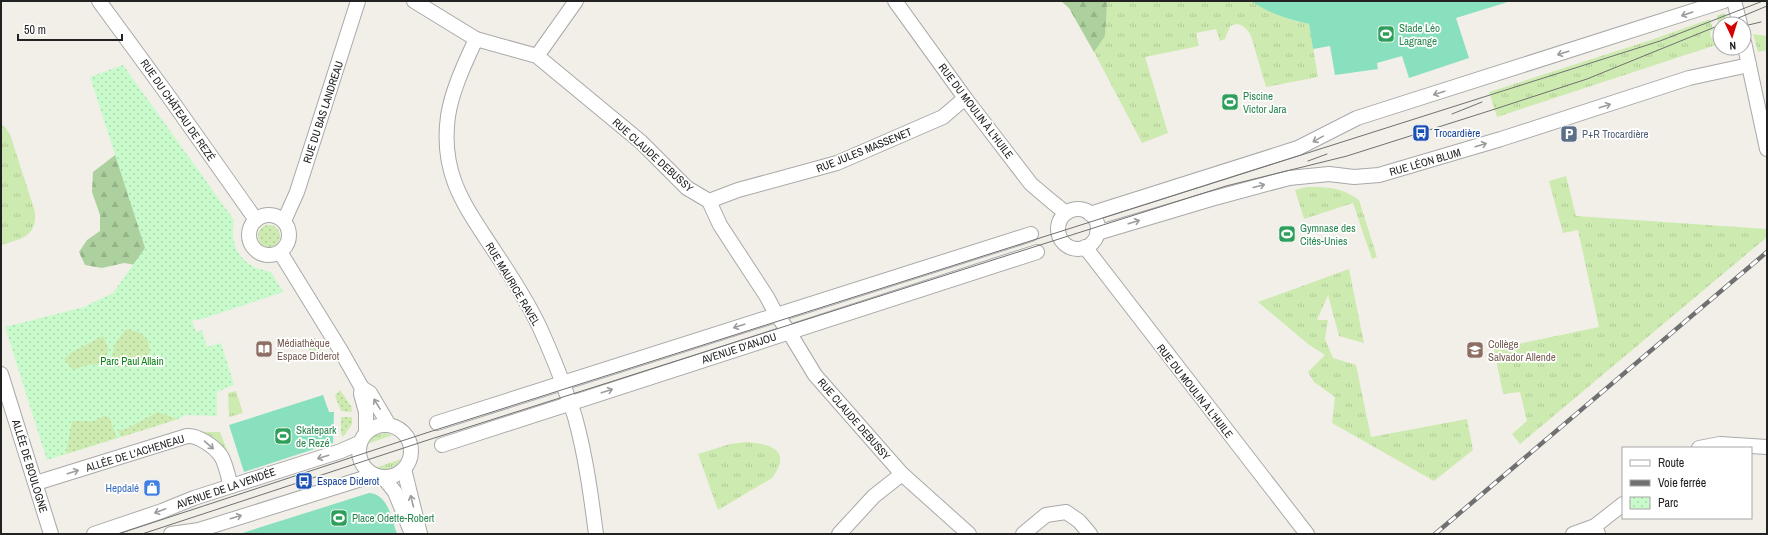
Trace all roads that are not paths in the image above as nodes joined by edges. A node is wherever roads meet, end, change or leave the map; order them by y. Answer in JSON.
{"nodes":[{"id":1,"x":99,"y":1,"type":"edge"},
{"id":2,"x":358,"y":1,"type":"edge"},
{"id":3,"x":414,"y":1,"type":"edge"},
{"id":4,"x":576,"y":1,"type":"edge"},
{"id":5,"x":895,"y":1,"type":"edge"},
{"id":6,"x":1724,"y":1,"type":"edge"},
{"id":7,"x":1734,"y":1,"type":"edge"},
{"id":8,"x":1738,"y":16,"type":"edge"},
{"id":9,"x":476,"y":39,"type":"junction"},
{"id":10,"x":537,"y":56,"type":"junction"},
{"id":11,"x":1747,"y":56,"type":"edge"},
{"id":12,"x":1749,"y":65,"type":"junction"},
{"id":13,"x":965,"y":98,"type":"junction"},
{"id":14,"x":1767,"y":149,"type":"edge"},
{"id":15,"x":710,"y":201,"type":"junction"},
{"id":16,"x":1066,"y":213,"type":"junction"},
{"id":17,"x":1090,"y":214,"type":"junction"},
{"id":18,"x":256,"y":220,"type":"junction"},
{"id":19,"x":284,"y":221,"type":"junction"},
{"id":20,"x":1097,"y":233,"type":"junction"},
{"id":21,"x":1031,"y":234,"type":"dead end"},
{"id":22,"x":1085,"y":247,"type":"junction"},
{"id":23,"x":280,"y":252,"type":"junction"},
{"id":24,"x":1037,"y":252,"type":"dead end"},
{"id":25,"x":776,"y":314,"type":"junction"},
{"id":26,"x":789,"y":332,"type":"junction"},
{"id":27,"x":1,"y":374,"type":"edge"},
{"id":28,"x":563,"y":384,"type":"junction"},
{"id":29,"x":362,"y":388,"type":"junction"},
{"id":30,"x":570,"y":402,"type":"junction"},
{"id":31,"x":437,"y":423,"type":"dead end"},
{"id":32,"x":389,"y":425,"type":"junction"},
{"id":33,"x":362,"y":438,"type":"junction"},
{"id":34,"x":442,"y":445,"type":"dead end"},
{"id":35,"x":1704,"y":447,"type":"edge"},
{"id":36,"x":1767,"y":447,"type":"edge"},
{"id":37,"x":404,"y":469,"type":"junction"},
{"id":38,"x":902,"y":474,"type":"junction"},
{"id":39,"x":378,"y":476,"type":"junction"},
{"id":40,"x":36,"y":483,"type":"junction"},
{"id":41,"x":231,"y":486,"type":"junction"},
{"id":42,"x":1622,"y":505,"type":"edge"},
{"id":43,"x":212,"y":530,"type":"edge"},
{"id":44,"x":1596,"y":530,"type":"edge"},
{"id":45,"x":51,"y":534,"type":"edge"},
{"id":46,"x":94,"y":534,"type":"edge"},
{"id":47,"x":171,"y":534,"type":"edge"},
{"id":48,"x":412,"y":534,"type":"edge"},
{"id":49,"x":420,"y":534,"type":"edge"},
{"id":50,"x":596,"y":534,"type":"edge"},
{"id":51,"x":839,"y":534,"type":"edge"},
{"id":52,"x":969,"y":534,"type":"edge"},
{"id":53,"x":1023,"y":534,"type":"edge"},
{"id":54,"x":1090,"y":534,"type":"edge"},
{"id":55,"x":1307,"y":534,"type":"edge"},
{"id":56,"x":1573,"y":534,"type":"edge"}],
"edges":[{"from":1,"to":18,"type":"street","name":"RUE DU CHÂTEAU DE REZÉ"},
{"from":2,"to":19,"type":"street","name":"RUE DU BAS LANDREAU"},
{"from":3,"to":9,"type":"street","name":"RUE CLAUDE DEBUSSY"},
{"from":4,"to":10,"type":"street"},
{"from":5,"to":13,"type":"street","name":"RUE DU MOULIN À L'HUILE"},
{"from":6,"to":17,"type":"street","one_way":true},
{"from":7,"to":8,"type":"street"},
{"from":9,"to":10,"type":"street","name":"RUE CLAUDE DEBUSSY"},
{"from":9,"to":28,"type":"street","name":"RUE MAURICE RAVEL"},
{"from":10,"to":15,"type":"street","name":"RUE CLAUDE DEBUSSY"},
{"from":11,"to":12,"type":"street"},
{"from":12,"to":14,"type":"street"},
{"from":20,"to":12,"type":"street","name":"RUE LÉON BLUM","one_way":true},
{"from":13,"to":15,"type":"street","name":"RUE JULES MASSENET"},
{"from":13,"to":16,"type":"street","name":"RUE DU MOULIN À L'HUILE"},
{"from":15,"to":25,"type":"street","name":"RUE CLAUDE DEBUSSY"},
{"from":16,"to":17,"type":"street"},
{"from":16,"to":22,"type":"street"},
{"from":17,"to":20,"type":"street"},
{"from":18,"to":19,"type":"street"},
{"from":18,"to":23,"type":"street"},
{"from":19,"to":23,"type":"street"},
{"from":20,"to":22,"type":"street"},
{"from":21,"to":25,"type":"street","name":"AVENUE D'ANJOU"},
{"from":22,"to":55,"type":"street","name":"RUE DU MOULIN À L'HUILE"},
{"from":23,"to":29,"type":"street"},
{"from":24,"to":26,"type":"street","name":"AVENUE D'ANJOU"},
{"from":25,"to":26,"type":"street","name":"RUE CLAUDE DEBUSSY"},
{"from":25,"to":28,"type":"street","name":"AVENUE D'ANJOU","one_way":true},
{"from":30,"to":26,"type":"street","name":"AVENUE D'ANJOU","one_way":true},
{"from":26,"to":38,"type":"street","name":"RUE CLAUDE DEBUSSY"},
{"from":27,"to":40,"type":"street","name":"ALLÉE DE BOULOGNE"},
{"from":28,"to":30,"type":"street","name":"RUE MAURICE RAVEL"},
{"from":28,"to":31,"type":"street","name":"AVENUE D'ANJOU"},
{"from":32,"to":29,"type":"street","one_way":true},
{"from":29,"to":33,"type":"street"},
{"from":30,"to":34,"type":"street","name":"AVENUE D'ANJOU"},
{"from":30,"to":50,"type":"street","name":"RUE MAURICE RAVEL"},
{"from":32,"to":33,"type":"street"},
{"from":32,"to":37,"type":"street"},
{"from":33,"to":39,"type":"street"},
{"from":33,"to":41,"type":"street","name":"AVENUE DE LA VENDÉE","one_way":true},
{"from":35,"to":36,"type":"street"},
{"from":37,"to":39,"type":"street"},
{"from":49,"to":37,"type":"street","one_way":true},
{"from":38,"to":51,"type":"street"},
{"from":38,"to":52,"type":"street","name":"RUE CLAUDE DEBUSSY"},
{"from":43,"to":39,"type":"street","one_way":true},
{"from":39,"to":48,"type":"street"},
{"from":40,"to":41,"type":"street","name":"ALLÉE DE L'ACHENEAU","one_way":true},
{"from":40,"to":45,"type":"street","name":"ALLÉE DE BOULOGNE"},
{"from":41,"to":46,"type":"street","name":"AVENUE DE LA VENDÉE","one_way":true},
{"from":42,"to":44,"type":"street"},
{"from":43,"to":47,"type":"street"},
{"from":44,"to":56,"type":"street"},
{"from":53,"to":54,"type":"street"}]}
